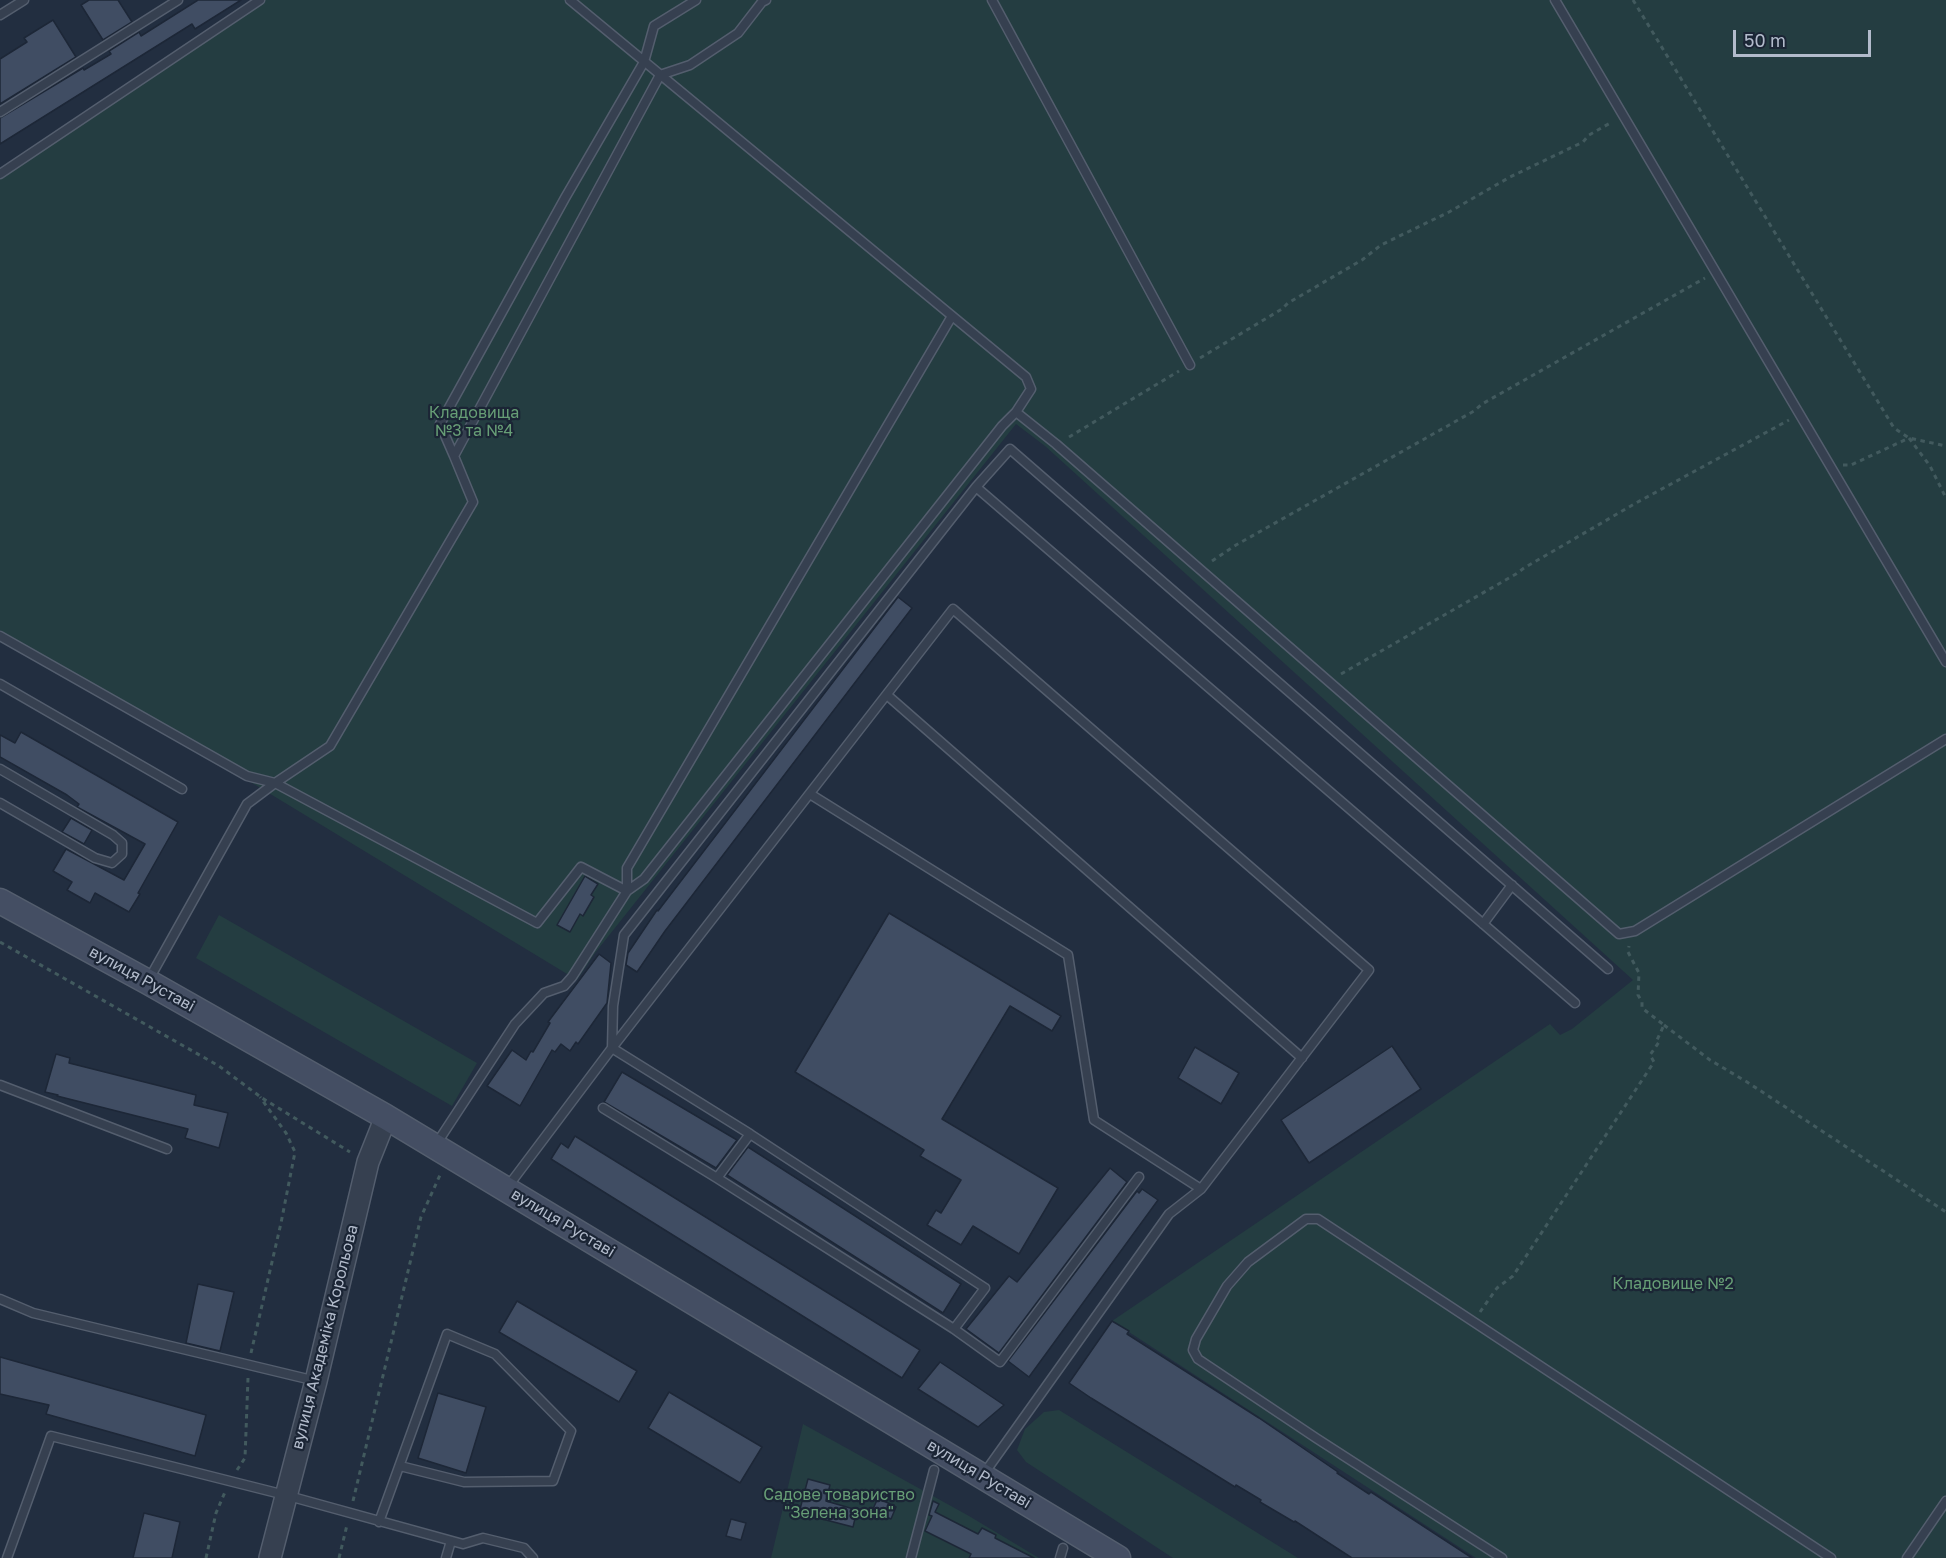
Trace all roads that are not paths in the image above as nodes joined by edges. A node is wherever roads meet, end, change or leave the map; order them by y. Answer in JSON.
{"nodes":[{"id":1,"x":24,"y":0,"type":"edge"},
{"id":2,"x":178,"y":0,"type":"edge"},
{"id":3,"x":260,"y":0,"type":"edge"},
{"id":4,"x":570,"y":0,"type":"edge"},
{"id":5,"x":696,"y":0,"type":"edge"},
{"id":6,"x":766,"y":0,"type":"edge"},
{"id":7,"x":992,"y":0,"type":"edge"},
{"id":8,"x":1555,"y":0,"type":"edge"},
{"id":9,"x":0,"y":15,"type":"edge"},
{"id":10,"x":644,"y":62,"type":"junction"},
{"id":11,"x":660,"y":75,"type":"junction"},
{"id":12,"x":0,"y":112,"type":"edge"},
{"id":13,"x":0,"y":174,"type":"edge"},
{"id":14,"x":952,"y":316,"type":"junction"},
{"id":15,"x":1190,"y":365,"type":"road end"},
{"id":16,"x":1016,"y":412,"type":"junction"},
{"id":17,"x":454,"y":456,"type":"junction"},
{"id":18,"x":976,"y":487,"type":"junction"},
{"id":19,"x":0,"y":636,"type":"edge"},
{"id":20,"x":1946,"y":662,"type":"edge"},
{"id":21,"x":0,"y":684,"type":"edge"},
{"id":22,"x":886,"y":695,"type":"junction"},
{"id":23,"x":1946,"y":740,"type":"edge"},
{"id":24,"x":0,"y":769,"type":"edge"},
{"id":25,"x":275,"y":783,"type":"junction"},
{"id":26,"x":182,"y":789,"type":"dead end"},
{"id":27,"x":810,"y":794,"type":"junction"},
{"id":28,"x":0,"y":803,"type":"edge"},
{"id":29,"x":1512,"y":885,"type":"junction"},
{"id":30,"x":627,"y":891,"type":"junction"},
{"id":31,"x":0,"y":901,"type":"edge"},
{"id":32,"x":1483,"y":924,"type":"junction"},
{"id":33,"x":1608,"y":969,"type":"dead end"},
{"id":34,"x":148,"y":982,"type":"junction"},
{"id":35,"x":1575,"y":1003,"type":"dead end"},
{"id":36,"x":612,"y":1048,"type":"junction"},
{"id":37,"x":1302,"y":1058,"type":"junction"},
{"id":38,"x":0,"y":1085,"type":"edge"},
{"id":39,"x":603,"y":1108,"type":"dead end"},
{"id":40,"x":386,"y":1117,"type":"junction"},
{"id":41,"x":750,"y":1134,"type":"junction"},
{"id":42,"x":435,"y":1146,"type":"junction"},
{"id":43,"x":167,"y":1149,"type":"dead end"},
{"id":44,"x":1139,"y":1177,"type":"dead end"},
{"id":45,"x":717,"y":1178,"type":"junction"},
{"id":46,"x":506,"y":1189,"type":"junction"},
{"id":47,"x":1202,"y":1189,"type":"junction"},
{"id":48,"x":0,"y":1299,"type":"edge"},
{"id":49,"x":954,"y":1329,"type":"junction"},
{"id":50,"x":316,"y":1381,"type":"junction"},
{"id":51,"x":400,"y":1466,"type":"junction"},
{"id":52,"x":934,"y":1470,"type":"dead end"},
{"id":53,"x":982,"y":1476,"type":"junction"},
{"id":54,"x":285,"y":1495,"type":"junction"},
{"id":55,"x":1946,"y":1501,"type":"edge"},
{"id":56,"x":379,"y":1522,"type":"junction"},
{"id":57,"x":451,"y":1541,"type":"junction"},
{"id":58,"x":1063,"y":1548,"type":"dead end"},
{"id":59,"x":7,"y":1558,"type":"edge"},
{"id":60,"x":270,"y":1558,"type":"edge"},
{"id":61,"x":446,"y":1558,"type":"edge"},
{"id":62,"x":533,"y":1558,"type":"edge"},
{"id":63,"x":911,"y":1558,"type":"edge"},
{"id":64,"x":1060,"y":1558,"type":"edge"},
{"id":65,"x":1118,"y":1558,"type":"edge"},
{"id":66,"x":1502,"y":1558,"type":"edge"},
{"id":67,"x":1831,"y":1558,"type":"edge"},
{"id":68,"x":1907,"y":1558,"type":"edge"}],
"edges":[{"from":1,"to":9,"type":"lane"},
{"from":2,"to":12,"type":"lane"},
{"from":3,"to":13,"type":"lane"},
{"from":4,"to":10,"type":"lane"},
{"from":5,"to":10,"type":"lane"},
{"from":6,"to":11,"type":"lane"},
{"from":7,"to":15,"type":"lane"},
{"from":8,"to":20,"type":"lane"},
{"from":10,"to":11,"type":"lane"},
{"from":10,"to":17,"type":"lane"},
{"from":11,"to":14,"type":"lane"},
{"from":11,"to":17,"type":"lane"},
{"from":14,"to":16,"type":"lane"},
{"from":14,"to":30,"type":"lane"},
{"from":16,"to":23,"type":"lane"},
{"from":16,"to":30,"type":"lane"},
{"from":17,"to":25,"type":"lane"},
{"from":18,"to":29,"type":"lane"},
{"from":18,"to":32,"type":"lane"},
{"from":18,"to":36,"type":"lane"},
{"from":19,"to":25,"type":"lane"},
{"from":21,"to":26,"type":"lane"},
{"from":22,"to":27,"type":"lane"},
{"from":22,"to":37,"type":"lane"},
{"from":22,"to":37,"type":"lane"},
{"from":24,"to":28,"type":"lane"},
{"from":25,"to":30,"type":"lane"},
{"from":25,"to":34,"type":"lane"},
{"from":27,"to":36,"type":"lane"},
{"from":27,"to":47,"type":"lane"},
{"from":29,"to":32,"type":"lane"},
{"from":29,"to":33,"type":"lane"},
{"from":30,"to":42,"type":"lane"},
{"from":31,"to":34,"type":"main road","name":"вулиця Руставі"},
{"from":32,"to":35,"type":"lane"},
{"from":34,"to":40,"type":"main road","name":"вулиця Руставі"},
{"from":36,"to":41,"type":"lane"},
{"from":36,"to":46,"type":"lane"},
{"from":37,"to":47,"type":"lane"},
{"from":38,"to":43,"type":"lane"},
{"from":39,"to":45,"type":"lane"},
{"from":40,"to":42,"type":"main road","name":"вулиця Руставі"},
{"from":40,"to":50,"type":"street","name":"вулиця Академіка Корольова"},
{"from":41,"to":45,"type":"lane"},
{"from":41,"to":49,"type":"lane"},
{"from":42,"to":46,"type":"main road","name":"вулиця Руставі"},
{"from":44,"to":49,"type":"lane"},
{"from":45,"to":49,"type":"lane"},
{"from":46,"to":53,"type":"main road","name":"вулиця Руставі"},
{"from":47,"to":53,"type":"lane"},
{"from":48,"to":50,"type":"lane"},
{"from":50,"to":54,"type":"street","name":"вулиця Академіка Корольова"},
{"from":51,"to":51,"type":"lane"},
{"from":51,"to":56,"type":"lane"},
{"from":52,"to":63,"type":"lane"},
{"from":53,"to":65,"type":"main road","name":"вулиця Руставі"},
{"from":54,"to":56,"type":"lane"},
{"from":54,"to":59,"type":"lane"},
{"from":54,"to":60,"type":"street","name":"вулиця Академіка Корольова"},
{"from":55,"to":68,"type":"lane"},
{"from":56,"to":57,"type":"lane"},
{"from":57,"to":61,"type":"lane"},
{"from":57,"to":62,"type":"lane"},
{"from":58,"to":64,"type":"lane"},
{"from":66,"to":67,"type":"lane"}]}
